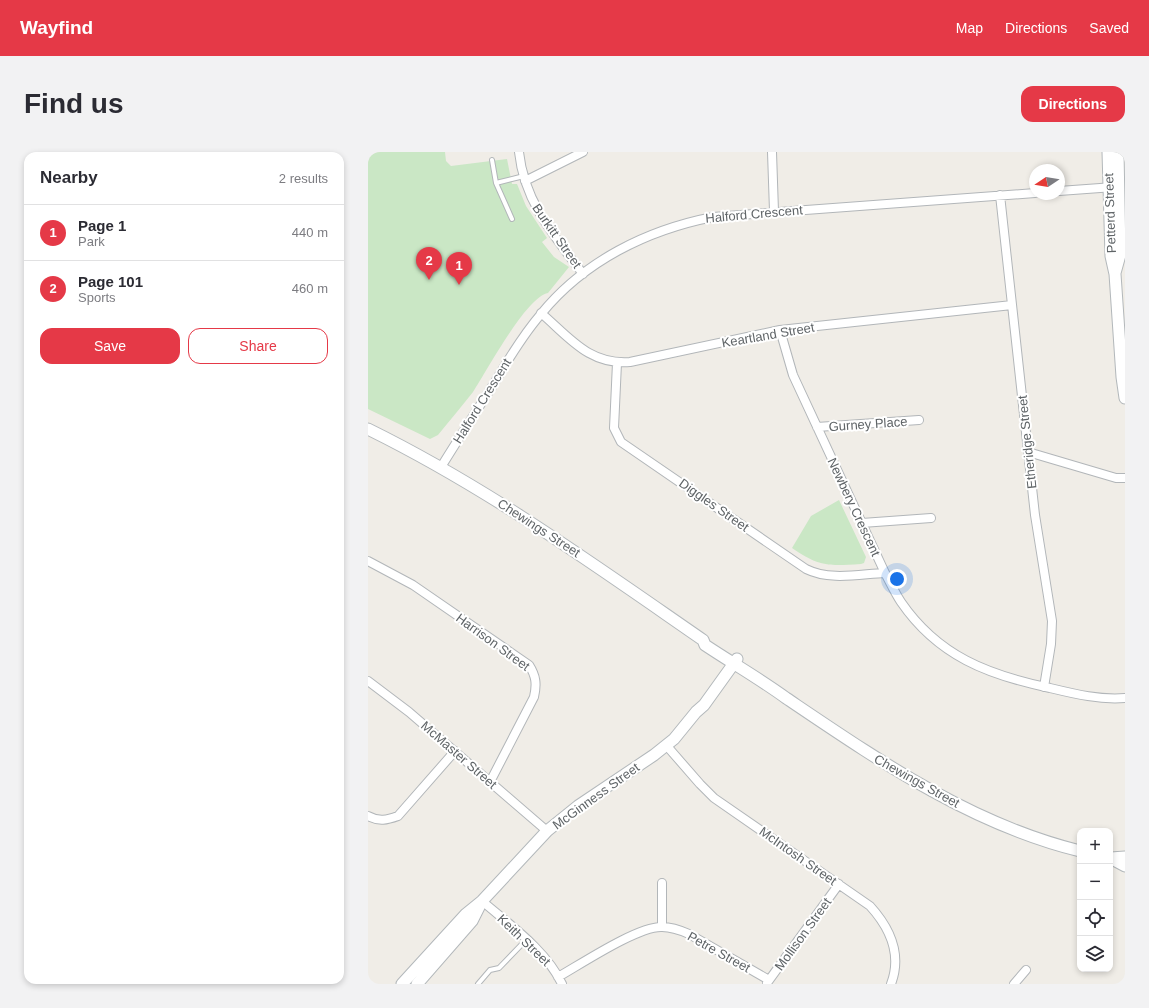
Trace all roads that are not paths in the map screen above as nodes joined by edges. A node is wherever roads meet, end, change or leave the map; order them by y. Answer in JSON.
{"nodes":[{"id":1,"x":519,"y":152,"type":"edge"},
{"id":2,"x":583,"y":152,"type":"edge"},
{"id":3,"x":772,"y":152,"type":"edge"},
{"id":4,"x":1108,"y":152,"type":"edge"},
{"id":5,"x":1118,"y":152,"type":"edge"},
{"id":6,"x":492,"y":160,"type":"dead end"},
{"id":7,"x":524,"y":179,"type":"junction"},
{"id":8,"x":496,"y":183,"type":"junction"},
{"id":9,"x":1114,"y":187,"type":"junction"},
{"id":10,"x":1065,"y":191,"type":"edge"},
{"id":11,"x":1029,"y":193,"type":"edge"},
{"id":12,"x":1000,"y":195,"type":"junction"},
{"id":13,"x":774,"y":211,"type":"junction"},
{"id":14,"x":512,"y":219,"type":"dead end"},
{"id":15,"x":583,"y":274,"type":"junction"},
{"id":16,"x":1012,"y":305,"type":"junction"},
{"id":17,"x":541,"y":313,"type":"junction"},
{"id":18,"x":780,"y":330,"type":"junction"},
{"id":19,"x":617,"y":363,"type":"junction"},
{"id":20,"x":1125,"y":398,"type":"edge"},
{"id":21,"x":919,"y":420,"type":"dead end"},
{"id":22,"x":817,"y":427,"type":"junction"},
{"id":23,"x":368,"y":429,"type":"edge"},
{"id":24,"x":1028,"y":452,"type":"junction"},
{"id":25,"x":441,"y":467,"type":"junction"},
{"id":26,"x":1125,"y":478,"type":"edge"},
{"id":27,"x":931,"y":518,"type":"dead end"},
{"id":28,"x":862,"y":523,"type":"junction"},
{"id":29,"x":368,"y":561,"type":"edge"},
{"id":30,"x":885,"y":572,"type":"junction"},
{"id":31,"x":732,"y":660,"type":"junction"},
{"id":32,"x":368,"y":681,"type":"edge"},
{"id":33,"x":1044,"y":687,"type":"junction"},
{"id":34,"x":1125,"y":698,"type":"edge"},
{"id":35,"x":666,"y":745,"type":"junction"},
{"id":36,"x":455,"y":751,"type":"junction"},
{"id":37,"x":490,"y":782,"type":"junction"},
{"id":38,"x":368,"y":816,"type":"edge"},
{"id":39,"x":547,"y":831,"type":"junction"},
{"id":40,"x":1077,"y":850,"type":"edge"},
{"id":41,"x":1113,"y":858,"type":"edge"},
{"id":42,"x":1125,"y":858,"type":"edge"},
{"id":43,"x":1113,"y":860,"type":"edge"},
{"id":44,"x":1125,"y":866,"type":"edge"},
{"id":45,"x":662,"y":883,"type":"dead end"},
{"id":46,"x":840,"y":884,"type":"junction"},
{"id":47,"x":482,"y":901,"type":"junction"},
{"id":48,"x":662,"y":927,"type":"junction"},
{"id":49,"x":526,"y":940,"type":"junction"},
{"id":50,"x":1026,"y":970,"type":"dead end"},
{"id":51,"x":560,"y":980,"type":"edge"},
{"id":52,"x":768,"y":982,"type":"edge"},
{"id":53,"x":402,"y":984,"type":"edge"},
{"id":54,"x":417,"y":984,"type":"edge"},
{"id":55,"x":478,"y":984,"type":"edge"},
{"id":56,"x":891,"y":984,"type":"edge"},
{"id":57,"x":1014,"y":984,"type":"edge"}],
"edges":[{"from":1,"to":7,"type":"street","name":"Burkitt Street"},
{"from":2,"to":7,"type":"street"},
{"from":3,"to":13,"type":"street"},
{"from":4,"to":9,"type":"street","name":"Petterd Street"},
{"from":5,"to":9,"type":"street","name":"Petterd Street"},
{"from":6,"to":8,"type":"lane"},
{"from":7,"to":8,"type":"lane"},
{"from":7,"to":15,"type":"street","name":"Burkitt Street"},
{"from":8,"to":14,"type":"lane"},
{"from":9,"to":10,"type":"street"},
{"from":9,"to":20,"type":"street","name":"Petterd Street"},
{"from":11,"to":12,"type":"street","name":"Halford Crescent"},
{"from":12,"to":13,"type":"street","name":"Halford Crescent"},
{"from":12,"to":16,"type":"street","name":"Etheridge Street"},
{"from":13,"to":15,"type":"street","name":"Halford Crescent"},
{"from":15,"to":17,"type":"street","name":"Halford Crescent"},
{"from":16,"to":18,"type":"street","name":"Keartland Street"},
{"from":16,"to":24,"type":"street","name":"Etheridge Street"},
{"from":17,"to":19,"type":"street","name":"Keartland Street"},
{"from":17,"to":25,"type":"street","name":"Halford Crescent"},
{"from":18,"to":19,"type":"street","name":"Keartland Street"},
{"from":18,"to":22,"type":"street","name":"Newbery Crescent"},
{"from":19,"to":30,"type":"street","name":"Diggles Street"},
{"from":21,"to":22,"type":"street","name":"Gurney Place"},
{"from":22,"to":28,"type":"street","name":"Newbery Crescent"},
{"from":23,"to":25,"type":"street","name":"Chewings Street"},
{"from":24,"to":26,"type":"street"},
{"from":24,"to":33,"type":"street","name":"Etheridge Street"},
{"from":25,"to":31,"type":"street","name":"Chewings Street"},
{"from":27,"to":28,"type":"street"},
{"from":28,"to":30,"type":"street","name":"Newbery Crescent"},
{"from":29,"to":37,"type":"street","name":"Harrison Street"},
{"from":30,"to":33,"type":"street","name":"Newbery Crescent"},
{"from":31,"to":35,"type":"street","name":"McGinness Street"},
{"from":31,"to":40,"type":"street","name":"Chewings Street"},
{"from":32,"to":36,"type":"street","name":"McMaster Street"},
{"from":33,"to":34,"type":"street","name":"Newbery Crescent"},
{"from":35,"to":39,"type":"street","name":"McGinness Street"},
{"from":35,"to":46,"type":"street","name":"McIntosh Street"},
{"from":36,"to":37,"type":"street","name":"McMaster Street"},
{"from":36,"to":38,"type":"street"},
{"from":37,"to":39,"type":"street","name":"McMaster Street"},
{"from":39,"to":47,"type":"street","name":"McGinness Street"},
{"from":41,"to":42,"type":"street"},
{"from":43,"to":44,"type":"street"},
{"from":45,"to":48,"type":"street"},
{"from":46,"to":52,"type":"street","name":"Mollison Street"},
{"from":46,"to":56,"type":"street","name":"McIntosh Street"},
{"from":47,"to":49,"type":"street","name":"Keith Street"},
{"from":47,"to":53,"type":"street","name":"McGinness Street"},
{"from":47,"to":54,"type":"street","name":"McGinness Street"},
{"from":48,"to":51,"type":"street","name":"Petre Street"},
{"from":48,"to":52,"type":"street","name":"Petre Street"},
{"from":49,"to":51,"type":"street","name":"Keith Street"},
{"from":49,"to":55,"type":"lane"},
{"from":50,"to":57,"type":"street"}]}
